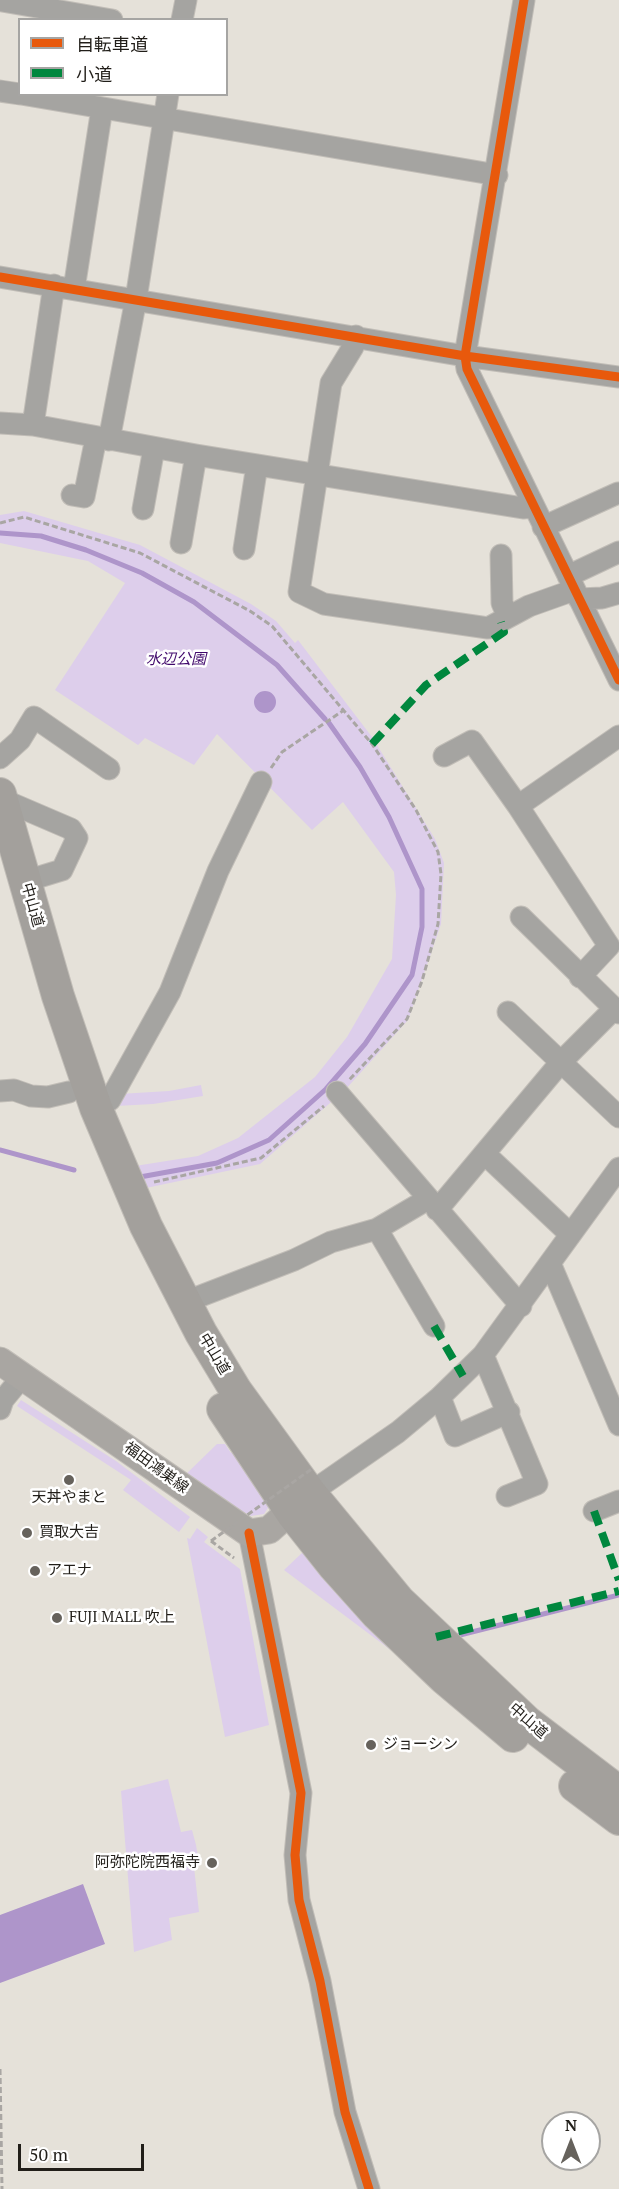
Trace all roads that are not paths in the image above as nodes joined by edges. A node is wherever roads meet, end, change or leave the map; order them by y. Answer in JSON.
{"nodes":[{"id":1,"x":186,"y":0,"type":"edge"},
{"id":2,"x":524,"y":0,"type":"edge"},
{"id":3,"x":2,"y":1,"type":"edge"},
{"id":4,"x":74,"y":16,"type":"edge"},
{"id":5,"x":93,"y":18,"type":"edge"},
{"id":6,"x":182,"y":18,"type":"edge"},
{"id":7,"x":0,"y":91,"type":"edge"},
{"id":8,"x":18,"y":94,"type":"edge"},
{"id":9,"x":40,"y":96,"type":"edge"},
{"id":10,"x":168,"y":96,"type":"edge"},
{"id":11,"x":61,"y":98,"type":"edge"},
{"id":12,"x":102,"y":108,"type":"junction"},
{"id":13,"x":163,"y":118,"type":"junction"},
{"id":14,"x":496,"y":175,"type":"junction"},
{"id":15,"x":0,"y":277,"type":"edge"},
{"id":16,"x":64,"y":287,"type":"junction"},
{"id":17,"x":136,"y":299,"type":"junction"},
{"id":18,"x":356,"y":336,"type":"junction"},
{"id":19,"x":465,"y":356,"type":"junction"},
{"id":20,"x":619,"y":377,"type":"edge"},
{"id":21,"x":0,"y":423,"type":"edge"},
{"id":22,"x":33,"y":425,"type":"junction"},
{"id":23,"x":102,"y":439,"type":"junction"},
{"id":24,"x":154,"y":448,"type":"junction"},
{"id":25,"x":196,"y":455,"type":"junction"},
{"id":26,"x":257,"y":465,"type":"junction"},
{"id":27,"x":316,"y":474,"type":"junction"},
{"id":28,"x":618,"y":493,"type":"edge"},
{"id":29,"x":72,"y":495,"type":"dead end"},
{"id":30,"x":533,"y":507,"type":"junction"},
{"id":31,"x":143,"y":509,"type":"dead end"},
{"id":32,"x":543,"y":527,"type":"junction"},
{"id":33,"x":181,"y":543,"type":"dead end"},
{"id":34,"x":244,"y":549,"type":"dead end"},
{"id":35,"x":619,"y":552,"type":"edge"},
{"id":36,"x":501,"y":555,"type":"dead end"},
{"id":37,"x":574,"y":588,"type":"junction"},
{"id":38,"x":619,"y":593,"type":"edge"},
{"id":39,"x":508,"y":617,"type":"junction"},
{"id":40,"x":619,"y":680,"type":"edge"},
{"id":41,"x":619,"y":736,"type":"edge"},
{"id":42,"x":444,"y":756,"type":"dead end"},
{"id":43,"x":0,"y":758,"type":"edge"},
{"id":44,"x":109,"y":769,"type":"dead end"},
{"id":45,"x":261,"y":782,"type":"road end"},
{"id":46,"x":1,"y":797,"type":"edge"},
{"id":47,"x":518,"y":806,"type":"junction"},
{"id":48,"x":13,"y":874,"type":"edge"},
{"id":49,"x":521,"y":917,"type":"dead end"},
{"id":50,"x":616,"y":944,"type":"edge"},
{"id":51,"x":580,"y":976,"type":"junction"},
{"id":52,"x":617,"y":1011,"type":"edge"},
{"id":53,"x":508,"y":1012,"type":"dead end"},
{"id":54,"x":561,"y":1062,"type":"junction"},
{"id":55,"x":0,"y":1090,"type":"edge"},
{"id":56,"x":69,"y":1092,"type":"junction"},
{"id":57,"x":337,"y":1092,"type":"road end"},
{"id":58,"x":96,"y":1108,"type":"junction"},
{"id":59,"x":619,"y":1117,"type":"edge"},
{"id":60,"x":486,"y":1155,"type":"junction"},
{"id":61,"x":619,"y":1168,"type":"edge"},
{"id":62,"x":433,"y":1205,"type":"junction"},
{"id":63,"x":376,"y":1229,"type":"junction"},
{"id":64,"x":570,"y":1234,"type":"junction"},
{"id":65,"x":550,"y":1263,"type":"junction"},
{"id":66,"x":184,"y":1302,"type":"junction"},
{"id":67,"x":521,"y":1306,"type":"junction"},
{"id":68,"x":434,"y":1326,"type":"dead end"},
{"id":69,"x":483,"y":1355,"type":"junction"},
{"id":70,"x":0,"y":1361,"type":"edge"},
{"id":71,"x":22,"y":1377,"type":"junction"},
{"id":72,"x":440,"y":1397,"type":"junction"},
{"id":73,"x":0,"y":1409,"type":"edge"},
{"id":74,"x":509,"y":1413,"type":"junction"},
{"id":75,"x":618,"y":1421,"type":"edge"},
{"id":76,"x":305,"y":1491,"type":"junction"},
{"id":77,"x":507,"y":1496,"type":"dead end"},
{"id":78,"x":619,"y":1501,"type":"edge"},
{"id":79,"x":594,"y":1511,"type":"dead end"},
{"id":80,"x":249,"y":1533,"type":"junction"},
{"id":81,"x":619,"y":1792,"type":"edge"},
{"id":82,"x":619,"y":1819,"type":"edge"},
{"id":83,"x":369,"y":2189,"type":"edge"}],
"edges":[{"from":1,"to":6,"type":"street"},
{"from":2,"to":14,"type":"street"},
{"from":3,"to":4,"type":"street"},
{"from":4,"to":5,"type":"street"},
{"from":7,"to":8,"type":"street"},
{"from":9,"to":11,"type":"street"},
{"from":10,"to":13,"type":"street"},
{"from":11,"to":12,"type":"street"},
{"from":12,"to":13,"type":"street"},
{"from":12,"to":16,"type":"street"},
{"from":13,"to":14,"type":"street"},
{"from":13,"to":17,"type":"street"},
{"from":14,"to":19,"type":"street"},
{"from":15,"to":16,"type":"street"},
{"from":16,"to":17,"type":"street"},
{"from":16,"to":22,"type":"street"},
{"from":17,"to":18,"type":"street"},
{"from":17,"to":23,"type":"street"},
{"from":18,"to":19,"type":"street"},
{"from":18,"to":27,"type":"street"},
{"from":19,"to":20,"type":"street"},
{"from":19,"to":30,"type":"street"},
{"from":21,"to":22,"type":"street"},
{"from":22,"to":23,"type":"street"},
{"from":23,"to":24,"type":"street"},
{"from":23,"to":29,"type":"street"},
{"from":24,"to":25,"type":"street"},
{"from":24,"to":31,"type":"street"},
{"from":25,"to":26,"type":"street"},
{"from":25,"to":33,"type":"street"},
{"from":26,"to":27,"type":"street"},
{"from":26,"to":34,"type":"street"},
{"from":27,"to":30,"type":"street"},
{"from":27,"to":39,"type":"street"},
{"from":28,"to":32,"type":"street"},
{"from":30,"to":32,"type":"street"},
{"from":32,"to":37,"type":"street"},
{"from":35,"to":37,"type":"street"},
{"from":36,"to":39,"type":"street"},
{"from":37,"to":38,"type":"street"},
{"from":37,"to":39,"type":"street"},
{"from":37,"to":40,"type":"street"},
{"from":41,"to":47,"type":"street"},
{"from":42,"to":47,"type":"street"},
{"from":43,"to":44,"type":"street"},
{"from":45,"to":58,"type":"street"},
{"from":46,"to":48,"type":"highway","name":"中山道"},
{"from":46,"to":48,"type":"street"},
{"from":47,"to":50,"type":"street"},
{"from":48,"to":56,"type":"highway","name":"中山道"},
{"from":48,"to":58,"type":"highway","name":"中山道"},
{"from":49,"to":51,"type":"street"},
{"from":50,"to":51,"type":"street"},
{"from":51,"to":52,"type":"street"},
{"from":52,"to":54,"type":"street"},
{"from":53,"to":54,"type":"street"},
{"from":54,"to":59,"type":"street"},
{"from":54,"to":60,"type":"street"},
{"from":55,"to":56,"type":"street"},
{"from":56,"to":76,"type":"highway","name":"中山道"},
{"from":57,"to":62,"type":"street"},
{"from":58,"to":66,"type":"highway","name":"中山道"},
{"from":60,"to":62,"type":"street"},
{"from":60,"to":64,"type":"street"},
{"from":61,"to":64,"type":"street"},
{"from":62,"to":63,"type":"street"},
{"from":62,"to":67,"type":"street"},
{"from":63,"to":66,"type":"street"},
{"from":63,"to":68,"type":"street"},
{"from":64,"to":65,"type":"street"},
{"from":65,"to":67,"type":"street"},
{"from":65,"to":75,"type":"street"},
{"from":66,"to":76,"type":"highway","name":"中山道"},
{"from":67,"to":69,"type":"street"},
{"from":69,"to":72,"type":"street"},
{"from":69,"to":74,"type":"street"},
{"from":70,"to":71,"type":"main road","name":"福田鴻巣線"},
{"from":71,"to":73,"type":"street"},
{"from":71,"to":80,"type":"main road","name":"福田鴻巣線"},
{"from":72,"to":74,"type":"street"},
{"from":72,"to":76,"type":"street"},
{"from":74,"to":77,"type":"street"},
{"from":76,"to":80,"type":"main road"},
{"from":76,"to":81,"type":"highway","name":"中山道"},
{"from":76,"to":82,"type":"highway","name":"中山道"},
{"from":78,"to":79,"type":"street"},
{"from":80,"to":83,"type":"street"}]}
